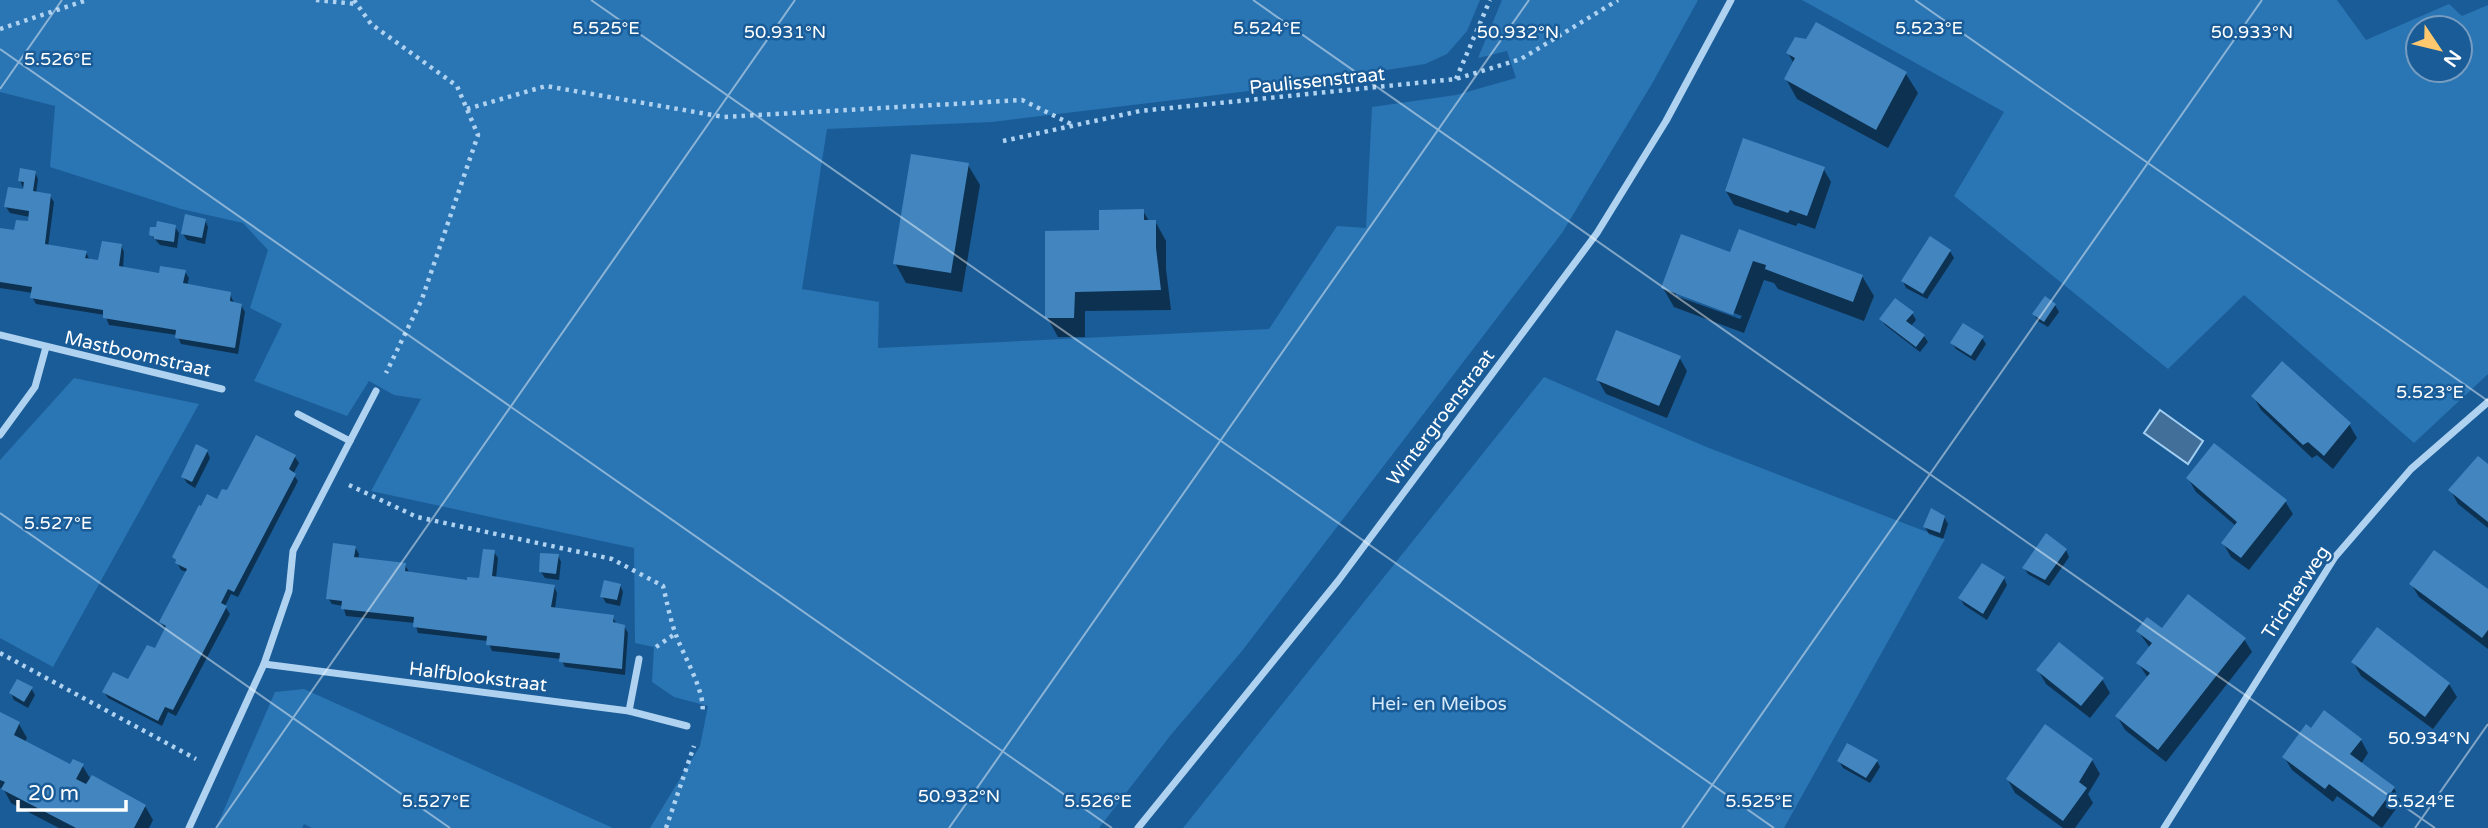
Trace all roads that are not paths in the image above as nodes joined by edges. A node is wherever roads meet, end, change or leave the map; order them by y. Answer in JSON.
{"nodes":[{"id":1,"x":1731,"y":0,"type":"edge"},
{"id":2,"x":0,"y":335,"type":"edge"},
{"id":3,"x":46,"y":347,"type":"junction"},
{"id":4,"x":378,"y":388,"type":"road end"},
{"id":5,"x":222,"y":389,"type":"dead end"},
{"id":6,"x":2488,"y":402,"type":"edge"},
{"id":7,"x":298,"y":414,"type":"dead end"},
{"id":8,"x":0,"y":435,"type":"edge"},
{"id":9,"x":350,"y":441,"type":"junction"},
{"id":10,"x":639,"y":659,"type":"dead end"},
{"id":11,"x":264,"y":664,"type":"junction"},
{"id":12,"x":629,"y":711,"type":"junction"},
{"id":13,"x":687,"y":726,"type":"dead end"},
{"id":14,"x":189,"y":828,"type":"edge"},
{"id":15,"x":1138,"y":828,"type":"edge"},
{"id":16,"x":2164,"y":828,"type":"edge"}],
"edges":[{"from":1,"to":15,"type":"street","name":"Wintergroenstraat"},
{"from":2,"to":3,"type":"street","name":"Mastboomstraat"},
{"from":3,"to":5,"type":"street","name":"Mastboomstraat"},
{"from":3,"to":8,"type":"street","name":"Mastboomstraat"},
{"from":4,"to":9,"type":"street"},
{"from":6,"to":16,"type":"street","name":"Trichterweg"},
{"from":7,"to":9,"type":"street"},
{"from":9,"to":11,"type":"street"},
{"from":10,"to":12,"type":"street"},
{"from":11,"to":12,"type":"street","name":"Halfblookstraat"},
{"from":11,"to":14,"type":"street"},
{"from":12,"to":13,"type":"street","name":"Halfblookstraat"}]}
